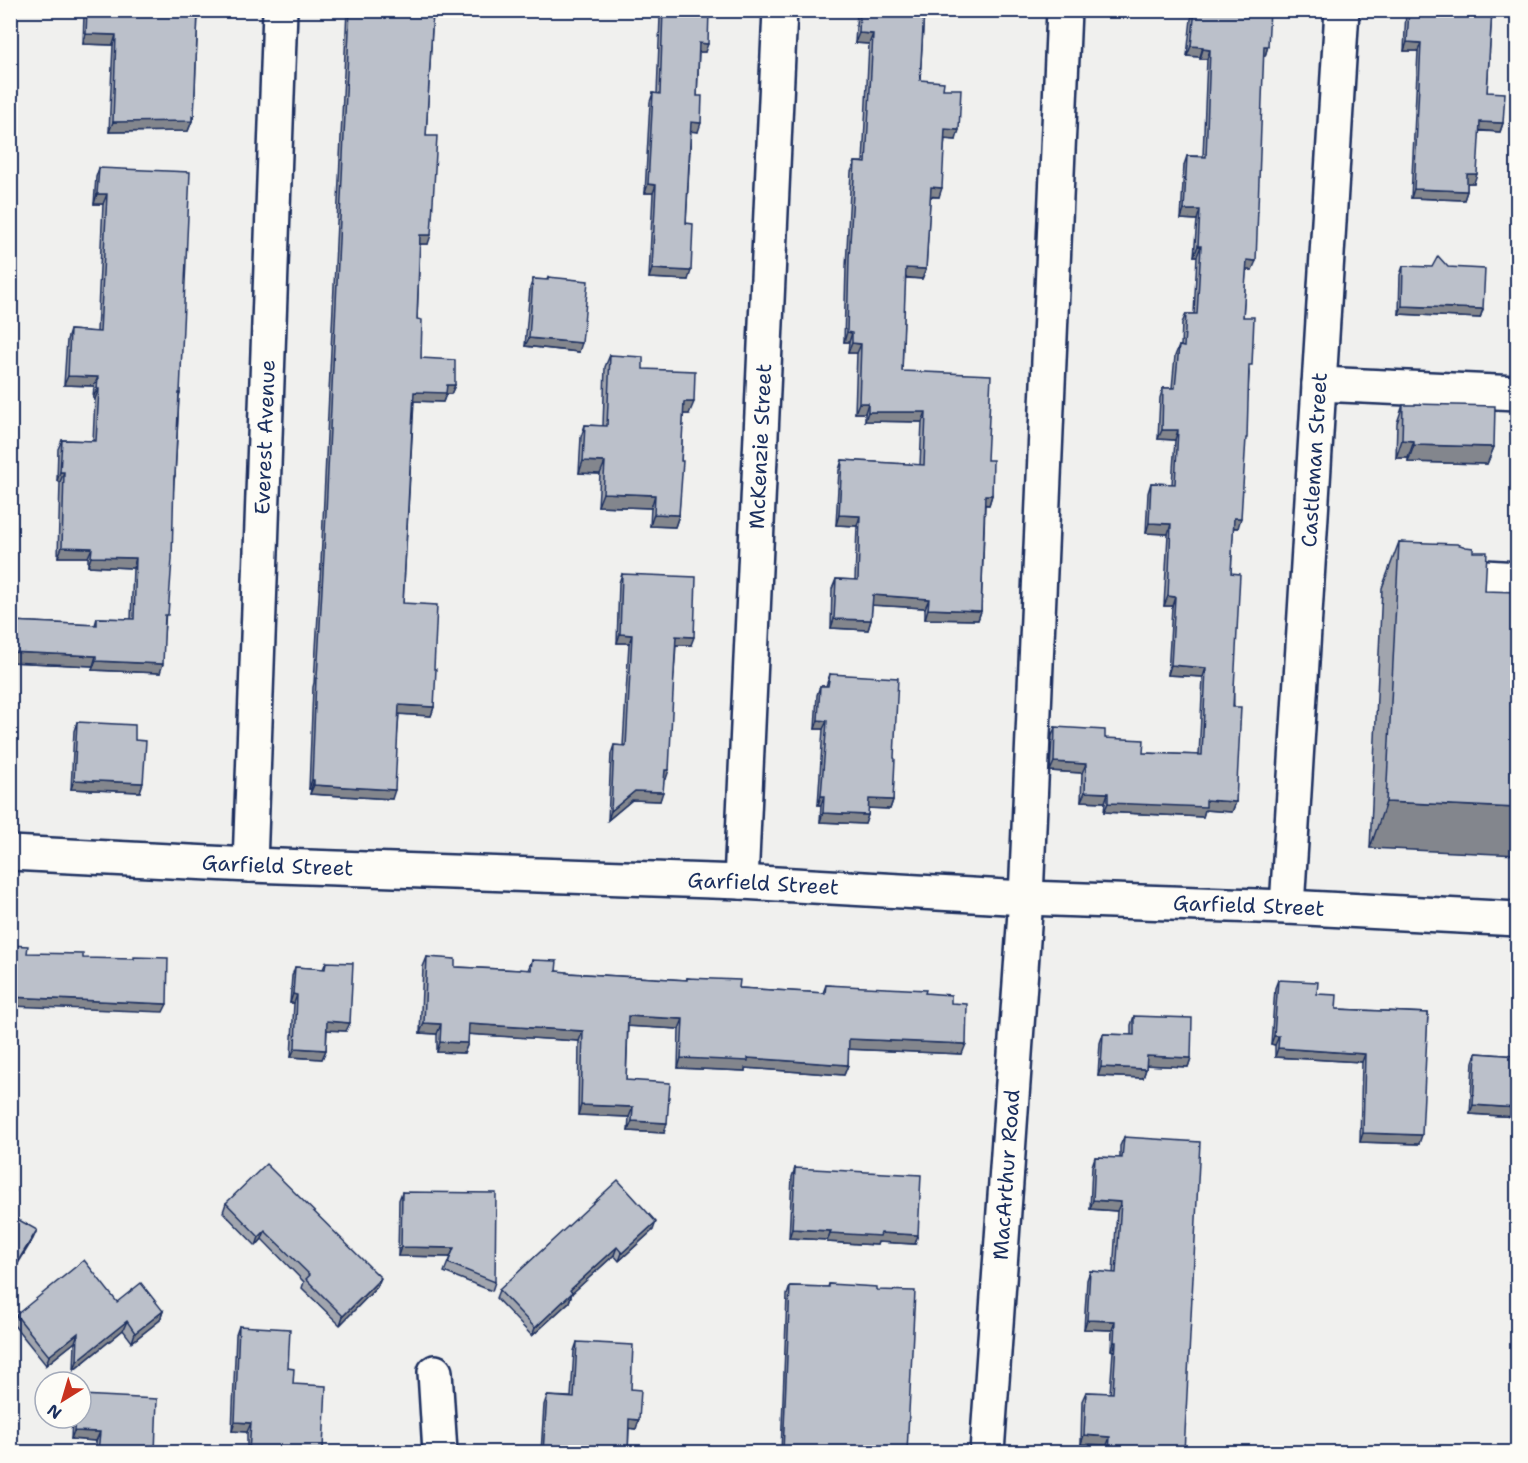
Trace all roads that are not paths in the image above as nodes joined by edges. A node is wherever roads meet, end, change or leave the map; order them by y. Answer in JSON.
{"nodes":[{"id":1,"x":280,"y":10,"type":"edge"},
{"id":2,"x":780,"y":10,"type":"edge"},
{"id":3,"x":1064,"y":10,"type":"edge"},
{"id":4,"x":1342,"y":10,"type":"edge"},
{"id":5,"x":1319,"y":384,"type":"junction"},
{"id":6,"x":1518,"y":393,"type":"edge"},
{"id":7,"x":1451,"y":575,"type":"edge"},
{"id":8,"x":1518,"y":579,"type":"edge"},
{"id":9,"x":10,"y":854,"type":"edge"},
{"id":10,"x":250,"y":865,"type":"junction"},
{"id":11,"x":741,"y":882,"type":"junction"},
{"id":12,"x":1026,"y":898,"type":"junction"},
{"id":13,"x":1287,"y":907,"type":"junction"},
{"id":14,"x":1518,"y":919,"type":"edge"},
{"id":15,"x":435,"y":1372,"type":"dead end"},
{"id":16,"x":440,"y":1452,"type":"edge"},
{"id":17,"x":987,"y":1452,"type":"edge"}],
"edges":[{"from":1,"to":10,"type":"street","name":"Everest Avenue"},
{"from":2,"to":11,"type":"street","name":"McKenzie Street"},
{"from":3,"to":12,"type":"street","name":"MacArthur Road"},
{"from":4,"to":5,"type":"street","name":"Castleman Street"},
{"from":5,"to":6,"type":"street"},
{"from":5,"to":13,"type":"street","name":"Castleman Street"},
{"from":7,"to":8,"type":"street"},
{"from":9,"to":10,"type":"street","name":"Garfield Street"},
{"from":10,"to":11,"type":"street","name":"Garfield Street"},
{"from":11,"to":12,"type":"street","name":"Garfield Street"},
{"from":12,"to":13,"type":"street","name":"Garfield Street"},
{"from":12,"to":17,"type":"street","name":"MacArthur Road"},
{"from":13,"to":14,"type":"street","name":"Garfield Street"},
{"from":15,"to":16,"type":"street"}]}
